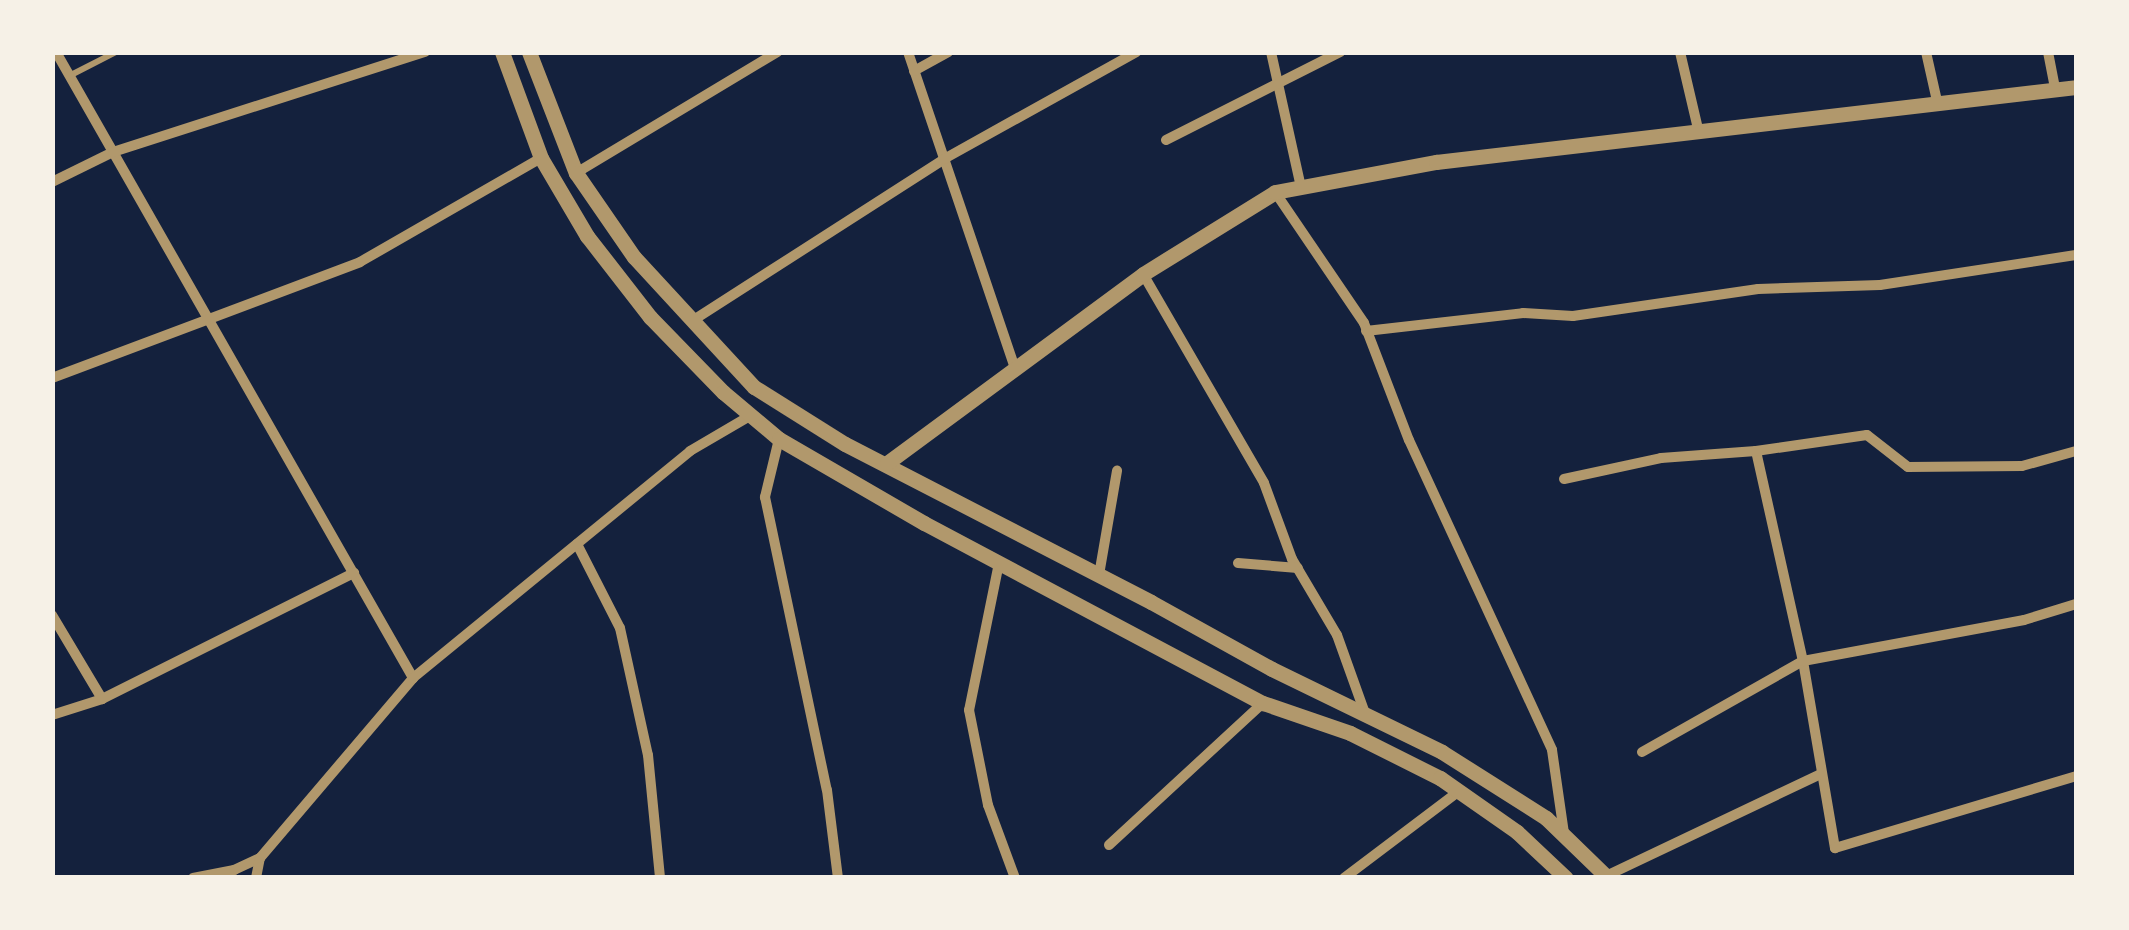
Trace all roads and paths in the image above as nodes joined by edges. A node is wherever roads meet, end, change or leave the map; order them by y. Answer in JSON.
{"nodes":[{"id":1,"x":56,"y":52,"type":"edge"},
{"id":2,"x":116,"y":52,"type":"edge"},
{"id":3,"x":425,"y":52,"type":"edge"},
{"id":4,"x":502,"y":52,"type":"edge"},
{"id":5,"x":529,"y":52,"type":"edge"},
{"id":6,"x":777,"y":52,"type":"edge"},
{"id":7,"x":908,"y":52,"type":"edge"},
{"id":8,"x":948,"y":52,"type":"edge"},
{"id":9,"x":1136,"y":52,"type":"edge"},
{"id":10,"x":1271,"y":52,"type":"edge"},
{"id":11,"x":1340,"y":52,"type":"edge"},
{"id":12,"x":1680,"y":52,"type":"edge"},
{"id":13,"x":1926,"y":52,"type":"edge"},
{"id":14,"x":2048,"y":52,"type":"edge"},
{"id":15,"x":914,"y":71,"type":"junction"},
{"id":16,"x":70,"y":76,"type":"junction"},
{"id":17,"x":1281,"y":81,"type":"junction"},
{"id":18,"x":2076,"y":86,"type":"edge"},
{"id":19,"x":2055,"y":89,"type":"junction"},
{"id":20,"x":1937,"y":101,"type":"junction"},
{"id":21,"x":1698,"y":133,"type":"junction"},
{"id":22,"x":1166,"y":140,"type":"dead end"},
{"id":23,"x":113,"y":152,"type":"junction"},
{"id":24,"x":541,"y":158,"type":"junction"},
{"id":25,"x":944,"y":160,"type":"junction"},
{"id":26,"x":576,"y":173,"type":"junction"},
{"id":27,"x":52,"y":182,"type":"edge"},
{"id":28,"x":1301,"y":187,"type":"junction"},
{"id":29,"x":1275,"y":192,"type":"junction"},
{"id":30,"x":2076,"y":256,"type":"edge"},
{"id":31,"x":1143,"y":274,"type":"junction"},
{"id":32,"x":664,"y":290,"type":"junction"},
{"id":33,"x":643,"y":308,"type":"junction"},
{"id":34,"x":209,"y":320,"type":"junction"},
{"id":35,"x":692,"y":321,"type":"junction"},
{"id":36,"x":1366,"y":331,"type":"junction"},
{"id":37,"x":1015,"y":369,"type":"junction"},
{"id":38,"x":52,"y":378,"type":"edge"},
{"id":39,"x":750,"y":416,"type":"junction"},
{"id":40,"x":778,"y":440,"type":"junction"},
{"id":41,"x":2076,"y":450,"type":"edge"},
{"id":42,"x":1756,"y":451,"type":"junction"},
{"id":43,"x":887,"y":464,"type":"junction"},
{"id":44,"x":1117,"y":470,"type":"dead end"},
{"id":45,"x":1564,"y":479,"type":"dead end"},
{"id":46,"x":577,"y":544,"type":"junction"},
{"id":47,"x":999,"y":563,"type":"junction"},
{"id":48,"x":1238,"y":563,"type":"dead end"},
{"id":49,"x":1298,"y":568,"type":"junction"},
{"id":50,"x":354,"y":573,"type":"junction"},
{"id":51,"x":1099,"y":575,"type":"junction"},
{"id":52,"x":2076,"y":604,"type":"edge"},
{"id":53,"x":52,"y":615,"type":"edge"},
{"id":54,"x":1804,"y":661,"type":"junction"},
{"id":55,"x":413,"y":678,"type":"junction"},
{"id":56,"x":102,"y":699,"type":"junction"},
{"id":57,"x":1263,"y":703,"type":"junction"},
{"id":58,"x":1365,"y":712,"type":"junction"},
{"id":59,"x":52,"y":714,"type":"edge"},
{"id":60,"x":1642,"y":752,"type":"dead end"},
{"id":61,"x":1819,"y":775,"type":"junction"},
{"id":62,"x":2076,"y":776,"type":"edge"},
{"id":63,"x":1458,"y":792,"type":"junction"},
{"id":64,"x":1564,"y":833,"type":"junction"},
{"id":65,"x":1109,"y":845,"type":"dead end"},
{"id":66,"x":260,"y":858,"type":"junction"},
{"id":67,"x":1607,"y":877,"type":"edge"},
{"id":68,"x":194,"y":878,"type":"edge"},
{"id":69,"x":256,"y":878,"type":"edge"},
{"id":70,"x":660,"y":878,"type":"edge"},
{"id":71,"x":838,"y":878,"type":"edge"},
{"id":72,"x":1015,"y":878,"type":"edge"},
{"id":73,"x":1344,"y":878,"type":"edge"},
{"id":74,"x":1566,"y":878,"type":"edge"}],
"edges":[{"from":1,"to":16,"type":"street"},
{"from":2,"to":16,"type":"lane"},
{"from":3,"to":23,"type":"street"},
{"from":4,"to":24,"type":"street"},
{"from":5,"to":26,"type":"street"},
{"from":6,"to":26,"type":"street"},
{"from":7,"to":15,"type":"street"},
{"from":8,"to":15,"type":"street"},
{"from":9,"to":25,"type":"street"},
{"from":10,"to":17,"type":"street"},
{"from":11,"to":17,"type":"street"},
{"from":12,"to":21,"type":"street"},
{"from":13,"to":20,"type":"street"},
{"from":14,"to":19,"type":"street"},
{"from":15,"to":25,"type":"street"},
{"from":16,"to":23,"type":"street"},
{"from":17,"to":22,"type":"street"},
{"from":17,"to":28,"type":"street"},
{"from":18,"to":19,"type":"street"},
{"from":19,"to":20,"type":"street"},
{"from":20,"to":21,"type":"street"},
{"from":21,"to":28,"type":"street"},
{"from":23,"to":27,"type":"street"},
{"from":23,"to":34,"type":"street"},
{"from":24,"to":33,"type":"street"},
{"from":24,"to":34,"type":"street"},
{"from":25,"to":35,"type":"street"},
{"from":25,"to":37,"type":"street"},
{"from":26,"to":32,"type":"street"},
{"from":28,"to":29,"type":"street"},
{"from":29,"to":31,"type":"street"},
{"from":29,"to":36,"type":"street"},
{"from":30,"to":36,"type":"street"},
{"from":31,"to":37,"type":"street"},
{"from":31,"to":49,"type":"street"},
{"from":32,"to":33,"type":"street"},
{"from":32,"to":35,"type":"street"},
{"from":33,"to":39,"type":"street"},
{"from":34,"to":38,"type":"street"},
{"from":34,"to":50,"type":"street"},
{"from":35,"to":43,"type":"street"},
{"from":36,"to":64,"type":"street"},
{"from":37,"to":43,"type":"street"},
{"from":39,"to":40,"type":"street"},
{"from":39,"to":46,"type":"street"},
{"from":40,"to":47,"type":"street"},
{"from":40,"to":71,"type":"street"},
{"from":41,"to":42,"type":"street"},
{"from":42,"to":45,"type":"street"},
{"from":42,"to":54,"type":"street"},
{"from":43,"to":51,"type":"street"},
{"from":44,"to":51,"type":"street"},
{"from":46,"to":55,"type":"street"},
{"from":46,"to":70,"type":"street"},
{"from":47,"to":57,"type":"street"},
{"from":47,"to":72,"type":"street"},
{"from":48,"to":49,"type":"street"},
{"from":49,"to":58,"type":"street"},
{"from":50,"to":55,"type":"street"},
{"from":50,"to":56,"type":"street"},
{"from":51,"to":58,"type":"street"},
{"from":52,"to":54,"type":"street"},
{"from":53,"to":56,"type":"street"},
{"from":54,"to":60,"type":"street"},
{"from":54,"to":61,"type":"street"},
{"from":55,"to":66,"type":"street"},
{"from":56,"to":59,"type":"street"},
{"from":57,"to":63,"type":"street"},
{"from":57,"to":65,"type":"street"},
{"from":58,"to":64,"type":"street"},
{"from":61,"to":62,"type":"street"},
{"from":61,"to":67,"type":"street"},
{"from":63,"to":73,"type":"street"},
{"from":63,"to":74,"type":"street"},
{"from":64,"to":67,"type":"street"},
{"from":66,"to":68,"type":"street"},
{"from":66,"to":69,"type":"street"}]}
